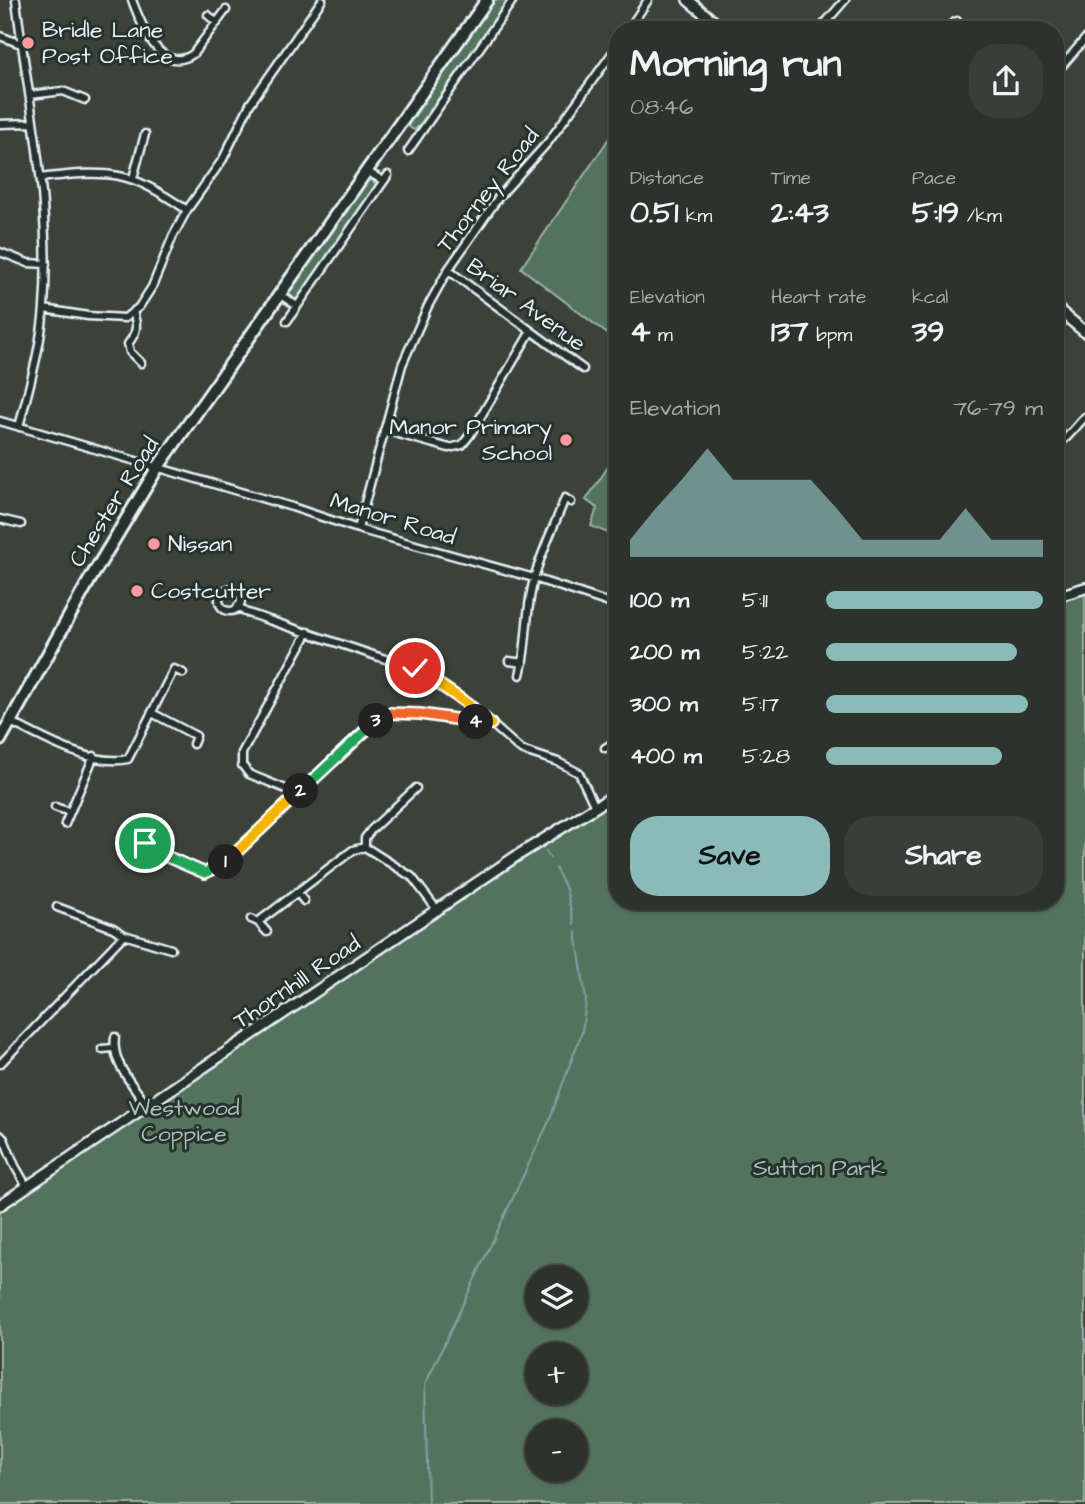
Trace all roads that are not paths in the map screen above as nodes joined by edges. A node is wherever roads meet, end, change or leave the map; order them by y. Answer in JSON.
{"nodes":[{"id":1,"x":16,"y":0,"type":"edge"},
{"id":2,"x":132,"y":0,"type":"edge"},
{"id":3,"x":321,"y":0,"type":"edge"},
{"id":4,"x":487,"y":0,"type":"edge"},
{"id":5,"x":513,"y":0,"type":"edge"},
{"id":6,"x":648,"y":0,"type":"edge"},
{"id":7,"x":688,"y":0,"type":"edge"},
{"id":8,"x":845,"y":0,"type":"edge"},
{"id":9,"x":226,"y":10,"type":"dead end"},
{"id":10,"x":208,"y":15,"type":"dead end"},
{"id":11,"x":634,"y":21,"type":"edge"},
{"id":12,"x":713,"y":21,"type":"edge"},
{"id":13,"x":827,"y":21,"type":"edge"},
{"id":14,"x":217,"y":23,"type":"junction"},
{"id":15,"x":0,"y":36,"type":"edge"},
{"id":16,"x":1085,"y":39,"type":"edge"},
{"id":17,"x":21,"y":44,"type":"junction"},
{"id":18,"x":609,"y":58,"type":"edge"},
{"id":19,"x":1064,"y":64,"type":"edge"},
{"id":20,"x":30,"y":95,"type":"junction"},
{"id":21,"x":85,"y":100,"type":"dead end"},
{"id":22,"x":33,"y":123,"type":"junction"},
{"id":23,"x":0,"y":124,"type":"edge"},
{"id":24,"x":145,"y":134,"type":"dead end"},
{"id":25,"x":408,"y":150,"type":"dead end"},
{"id":26,"x":366,"y":171,"type":"junction"},
{"id":27,"x":388,"y":174,"type":"dead end"},
{"id":28,"x":40,"y":178,"type":"junction"},
{"id":29,"x":133,"y":178,"type":"junction"},
{"id":30,"x":384,"y":181,"type":"junction"},
{"id":31,"x":187,"y":211,"type":"junction"},
{"id":32,"x":0,"y":252,"type":"edge"},
{"id":33,"x":46,"y":264,"type":"junction"},
{"id":34,"x":447,"y":270,"type":"junction"},
{"id":35,"x":279,"y":294,"type":"junction"},
{"id":36,"x":297,"y":306,"type":"junction"},
{"id":37,"x":44,"y":309,"type":"junction"},
{"id":38,"x":133,"y":312,"type":"junction"},
{"id":39,"x":1064,"y":314,"type":"edge"},
{"id":40,"x":287,"y":321,"type":"dead end"},
{"id":41,"x":531,"y":331,"type":"junction"},
{"id":42,"x":1085,"y":332,"type":"edge"},
{"id":43,"x":141,"y":363,"type":"dead end"},
{"id":44,"x":583,"y":369,"type":"dead end"},
{"id":45,"x":1085,"y":417,"type":"edge"},
{"id":46,"x":0,"y":421,"type":"edge"},
{"id":47,"x":19,"y":427,"type":"junction"},
{"id":48,"x":384,"y":429,"type":"junction"},
{"id":49,"x":1064,"y":440,"type":"edge"},
{"id":50,"x":158,"y":467,"type":"junction"},
{"id":51,"x":571,"y":502,"type":"dead end"},
{"id":52,"x":0,"y":519,"type":"edge"},
{"id":53,"x":10,"y":523,"type":"junction"},
{"id":54,"x":21,"y":524,"type":"dead end"},
{"id":55,"x":358,"y":529,"type":"junction"},
{"id":56,"x":8,"y":532,"type":"dead end"},
{"id":57,"x":534,"y":578,"type":"junction"},
{"id":58,"x":1085,"y":588,"type":"edge"},
{"id":59,"x":1064,"y":594,"type":"edge"},
{"id":60,"x":609,"y":603,"type":"edge"},
{"id":61,"x":238,"y":606,"type":"dead end"},
{"id":62,"x":308,"y":632,"type":"junction"},
{"id":63,"x":509,"y":661,"type":"dead end"},
{"id":64,"x":523,"y":663,"type":"junction"},
{"id":65,"x":183,"y":673,"type":"dead end"},
{"id":66,"x":520,"y":676,"type":"dead end"},
{"id":67,"x":152,"y":713,"type":"junction"},
{"id":68,"x":11,"y":722,"type":"junction"},
{"id":69,"x":491,"y":724,"type":"junction"},
{"id":70,"x":0,"y":740,"type":"edge"},
{"id":71,"x":193,"y":744,"type":"dead end"},
{"id":72,"x":609,"y":746,"type":"edge"},
{"id":73,"x":605,"y":748,"type":"dead end"},
{"id":74,"x":94,"y":757,"type":"junction"},
{"id":75,"x":416,"y":788,"type":"dead end"},
{"id":76,"x":298,"y":794,"type":"junction"},
{"id":77,"x":609,"y":798,"type":"edge"},
{"id":78,"x":55,"y":807,"type":"dead end"},
{"id":79,"x":595,"y":807,"type":"junction"},
{"id":80,"x":70,"y":813,"type":"junction"},
{"id":81,"x":65,"y":824,"type":"dead end"},
{"id":82,"x":365,"y":847,"type":"junction"},
{"id":83,"x":163,"y":855,"type":"dead end"},
{"id":84,"x":337,"y":862,"type":"junction"},
{"id":85,"x":343,"y":870,"type":"dead end"},
{"id":86,"x":297,"y":892,"type":"junction"},
{"id":87,"x":304,"y":901,"type":"dead end"},
{"id":88,"x":57,"y":907,"type":"dead end"},
{"id":89,"x":438,"y":911,"type":"junction"},
{"id":90,"x":267,"y":932,"type":"dead end"},
{"id":91,"x":124,"y":935,"type":"junction"},
{"id":92,"x":171,"y":948,"type":"dead end"},
{"id":93,"x":115,"y":1037,"type":"dead end"},
{"id":94,"x":113,"y":1048,"type":"junction"},
{"id":95,"x":102,"y":1049,"type":"dead end"},
{"id":96,"x":0,"y":1063,"type":"edge"},
{"id":97,"x":147,"y":1105,"type":"junction"},
{"id":98,"x":0,"y":1135,"type":"edge"},
{"id":99,"x":27,"y":1187,"type":"junction"},
{"id":100,"x":0,"y":1205,"type":"edge"}],
"edges":[{"from":1,"to":17,"type":"street"},
{"from":2,"to":14,"type":"street"},
{"from":3,"to":31,"type":"street"},
{"from":4,"to":26,"type":"highway","name":"Chester Road"},
{"from":5,"to":25,"type":"street"},
{"from":6,"to":11,"type":"street"},
{"from":7,"to":12,"type":"main road"},
{"from":8,"to":13,"type":"street"},
{"from":9,"to":14,"type":"street"},
{"from":10,"to":14,"type":"street"},
{"from":15,"to":17,"type":"street"},
{"from":16,"to":19,"type":"street"},
{"from":17,"to":20,"type":"street"},
{"from":18,"to":34,"type":"street","name":"Thorney Road"},
{"from":20,"to":21,"type":"street"},
{"from":20,"to":22,"type":"street"},
{"from":22,"to":23,"type":"street"},
{"from":22,"to":28,"type":"street"},
{"from":24,"to":29,"type":"street"},
{"from":26,"to":30,"type":"street"},
{"from":26,"to":35,"type":"highway","name":"Chester Road"},
{"from":27,"to":30,"type":"street"},
{"from":28,"to":29,"type":"street"},
{"from":28,"to":33,"type":"street"},
{"from":29,"to":31,"type":"street"},
{"from":30,"to":36,"type":"street"},
{"from":31,"to":38,"type":"street"},
{"from":32,"to":33,"type":"street"},
{"from":33,"to":37,"type":"street"},
{"from":34,"to":41,"type":"street","name":"Briar Avenue"},
{"from":34,"to":48,"type":"street","name":"Thorney Road"},
{"from":35,"to":36,"type":"street"},
{"from":35,"to":50,"type":"highway","name":"Chester Road"},
{"from":36,"to":40,"type":"street"},
{"from":37,"to":38,"type":"street"},
{"from":37,"to":47,"type":"street"},
{"from":38,"to":43,"type":"street"},
{"from":39,"to":42,"type":"main road"},
{"from":41,"to":44,"type":"street","name":"Briar Avenue"},
{"from":41,"to":48,"type":"street"},
{"from":45,"to":49,"type":"street"},
{"from":46,"to":47,"type":"street","name":"Manor Road"},
{"from":47,"to":50,"type":"street","name":"Manor Road"},
{"from":48,"to":55,"type":"street","name":"Thorney Road"},
{"from":50,"to":55,"type":"street","name":"Manor Road"},
{"from":50,"to":68,"type":"highway","name":"Chester Road"},
{"from":51,"to":57,"type":"street"},
{"from":52,"to":53,"type":"street"},
{"from":53,"to":54,"type":"street"},
{"from":53,"to":56,"type":"street"},
{"from":55,"to":57,"type":"street","name":"Manor Road"},
{"from":57,"to":60,"type":"street","name":"Manor Road"},
{"from":57,"to":64,"type":"street"},
{"from":58,"to":59,"type":"main road"},
{"from":61,"to":62,"type":"street"},
{"from":62,"to":69,"type":"street"},
{"from":62,"to":76,"type":"street"},
{"from":63,"to":64,"type":"street"},
{"from":64,"to":66,"type":"street"},
{"from":65,"to":67,"type":"street"},
{"from":67,"to":71,"type":"street"},
{"from":67,"to":74,"type":"street"},
{"from":68,"to":70,"type":"highway","name":"Chester Road"},
{"from":68,"to":74,"type":"street"},
{"from":69,"to":76,"type":"street"},
{"from":69,"to":79,"type":"street"},
{"from":72,"to":73,"type":"street"},
{"from":74,"to":80,"type":"street"},
{"from":75,"to":82,"type":"street"},
{"from":76,"to":83,"type":"street"},
{"from":77,"to":79,"type":"main road","name":"Thornhill Road"},
{"from":78,"to":80,"type":"street"},
{"from":79,"to":89,"type":"main road","name":"Thornhill Road"},
{"from":80,"to":81,"type":"street"},
{"from":82,"to":84,"type":"street"},
{"from":82,"to":89,"type":"street"},
{"from":84,"to":85,"type":"street"},
{"from":84,"to":86,"type":"street"},
{"from":86,"to":87,"type":"street"},
{"from":86,"to":90,"type":"street"},
{"from":88,"to":91,"type":"street"},
{"from":89,"to":97,"type":"main road","name":"Thornhill Road"},
{"from":91,"to":92,"type":"street"},
{"from":91,"to":96,"type":"street"},
{"from":93,"to":94,"type":"street"},
{"from":94,"to":95,"type":"street"},
{"from":94,"to":97,"type":"street"},
{"from":97,"to":99,"type":"main road","name":"Thornhill Road"},
{"from":98,"to":99,"type":"street"},
{"from":99,"to":100,"type":"main road","name":"Thornhill Road"}]}
